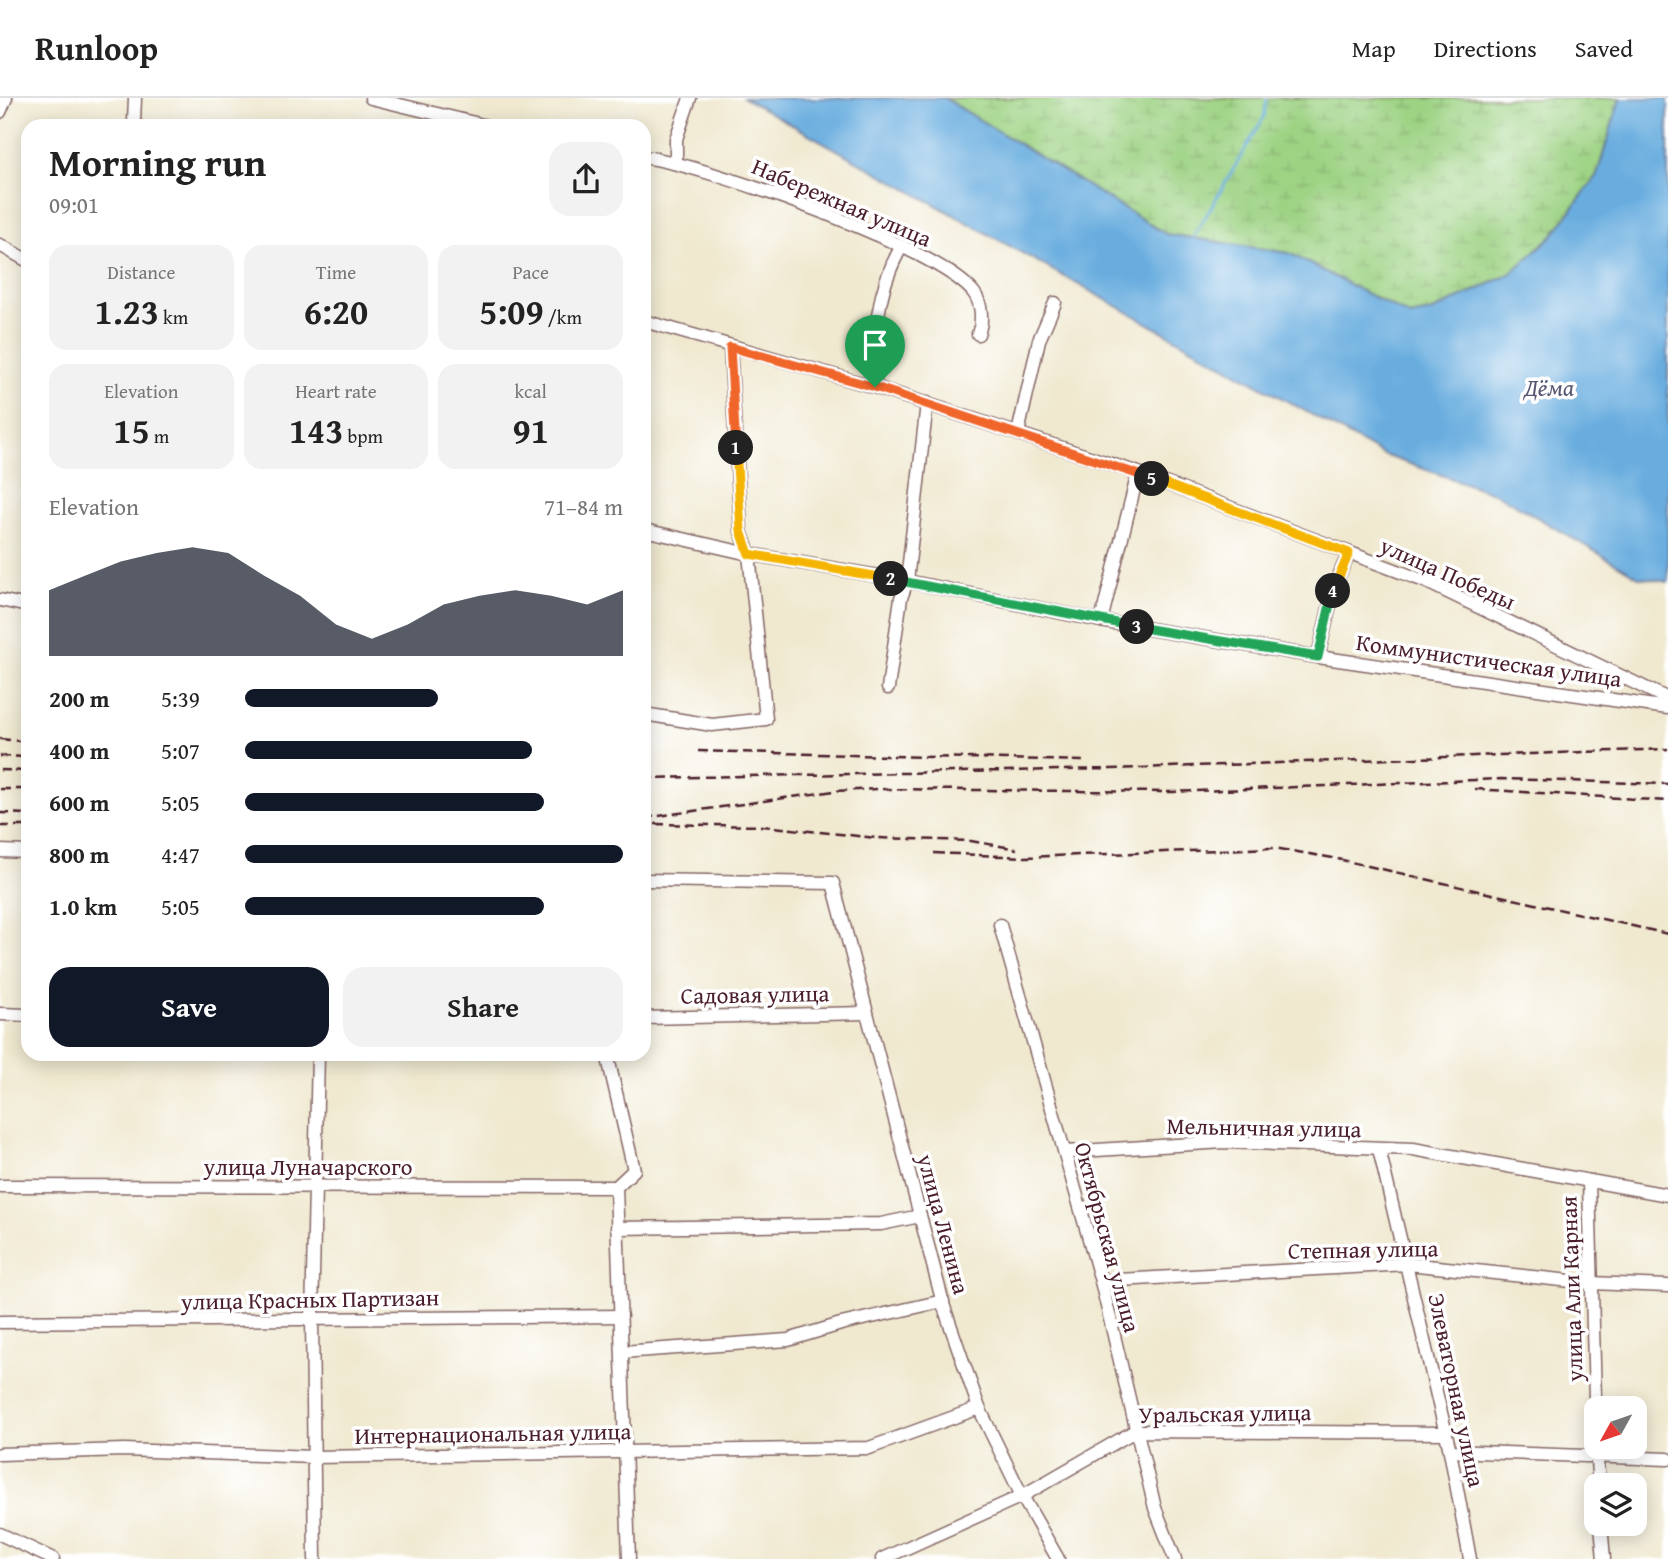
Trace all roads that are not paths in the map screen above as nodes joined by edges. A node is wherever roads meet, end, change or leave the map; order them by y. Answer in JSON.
{"nodes":[{"id":1,"x":6,"y":98,"type":"edge"},
{"id":2,"x":135,"y":98,"type":"edge"},
{"id":3,"x":371,"y":98,"type":"edge"},
{"id":4,"x":690,"y":98,"type":"edge"},
{"id":5,"x":0,"y":112,"type":"edge"},
{"id":6,"x":134,"y":119,"type":"edge"},
{"id":7,"x":450,"y":119,"type":"edge"},
{"id":8,"x":651,"y":157,"type":"edge"},
{"id":9,"x":676,"y":161,"type":"junction"},
{"id":10,"x":0,"y":245,"type":"edge"},
{"id":11,"x":902,"y":246,"type":"junction"},
{"id":12,"x":21,"y":257,"type":"edge"},
{"id":13,"x":1055,"y":303,"type":"dead end"},
{"id":14,"x":651,"y":323,"type":"edge"},
{"id":15,"x":978,"y":334,"type":"dead end"},
{"id":16,"x":730,"y":347,"type":"junction"},
{"id":17,"x":875,"y":387,"type":"junction"},
{"id":18,"x":927,"y":403,"type":"junction"},
{"id":19,"x":1018,"y":433,"type":"junction"},
{"id":20,"x":1138,"y":473,"type":"junction"},
{"id":21,"x":651,"y":532,"type":"edge"},
{"id":22,"x":1349,"y":553,"type":"junction"},
{"id":23,"x":749,"y":554,"type":"junction"},
{"id":24,"x":907,"y":581,"type":"junction"},
{"id":25,"x":0,"y":600,"type":"edge"},
{"id":26,"x":21,"y":604,"type":"edge"},
{"id":27,"x":1101,"y":621,"type":"junction"},
{"id":28,"x":1318,"y":657,"type":"junction"},
{"id":29,"x":1637,"y":685,"type":"junction"},
{"id":30,"x":888,"y":688,"type":"dead end"},
{"id":31,"x":1668,"y":699,"type":"edge"},
{"id":32,"x":1632,"y":702,"type":"junction"},
{"id":33,"x":1668,"y":708,"type":"edge"},
{"id":34,"x":651,"y":714,"type":"edge"},
{"id":35,"x":0,"y":851,"type":"edge"},
{"id":36,"x":21,"y":852,"type":"edge"},
{"id":37,"x":651,"y":880,"type":"edge"},
{"id":38,"x":1000,"y":925,"type":"dead end"},
{"id":39,"x":867,"y":1013,"type":"junction"},
{"id":40,"x":0,"y":1014,"type":"edge"},
{"id":41,"x":21,"y":1015,"type":"edge"},
{"id":42,"x":651,"y":1018,"type":"edge"},
{"id":43,"x":318,"y":1061,"type":"edge"},
{"id":44,"x":609,"y":1061,"type":"edge"},
{"id":45,"x":1379,"y":1149,"type":"junction"},
{"id":46,"x":1065,"y":1152,"type":"junction"},
{"id":47,"x":1589,"y":1182,"type":"junction"},
{"id":48,"x":0,"y":1186,"type":"edge"},
{"id":49,"x":314,"y":1187,"type":"junction"},
{"id":50,"x":616,"y":1187,"type":"junction"},
{"id":51,"x":1668,"y":1195,"type":"edge"},
{"id":52,"x":920,"y":1216,"type":"junction"},
{"id":53,"x":617,"y":1228,"type":"junction"},
{"id":54,"x":1408,"y":1264,"type":"junction"},
{"id":55,"x":1101,"y":1281,"type":"junction"},
{"id":56,"x":1591,"y":1283,"type":"junction"},
{"id":57,"x":1668,"y":1286,"type":"edge"},
{"id":58,"x":943,"y":1301,"type":"junction"},
{"id":59,"x":621,"y":1316,"type":"junction"},
{"id":60,"x":312,"y":1320,"type":"junction"},
{"id":61,"x":0,"y":1322,"type":"edge"},
{"id":62,"x":622,"y":1352,"type":"junction"},
{"id":63,"x":1595,"y":1396,"type":"edge"},
{"id":64,"x":979,"y":1408,"type":"junction"},
{"id":65,"x":1135,"y":1431,"type":"junction"},
{"id":66,"x":1446,"y":1433,"type":"junction"},
{"id":67,"x":625,"y":1451,"type":"junction"},
{"id":68,"x":1450,"y":1451,"type":"junction"},
{"id":69,"x":1584,"y":1452,"type":"edge"},
{"id":70,"x":0,"y":1454,"type":"edge"},
{"id":71,"x":314,"y":1457,"type":"junction"},
{"id":72,"x":1647,"y":1457,"type":"edge"},
{"id":73,"x":1668,"y":1459,"type":"edge"},
{"id":74,"x":1022,"y":1496,"type":"junction"},
{"id":75,"x":1,"y":1534,"type":"edge"},
{"id":76,"x":1602,"y":1536,"type":"edge"},
{"id":77,"x":53,"y":1559,"type":"edge"},
{"id":78,"x":315,"y":1559,"type":"edge"},
{"id":79,"x":629,"y":1559,"type":"edge"},
{"id":80,"x":882,"y":1559,"type":"edge"},
{"id":81,"x":1058,"y":1559,"type":"edge"},
{"id":82,"x":1175,"y":1559,"type":"edge"},
{"id":83,"x":1470,"y":1559,"type":"edge"},
{"id":84,"x":1604,"y":1559,"type":"edge"}],
"edges":[{"from":1,"to":5,"type":"street"},
{"from":2,"to":6,"type":"street"},
{"from":3,"to":7,"type":"street"},
{"from":4,"to":9,"type":"street"},
{"from":8,"to":9,"type":"street","name":"Набережная улица"},
{"from":9,"to":11,"type":"street","name":"Набережная улица"},
{"from":10,"to":12,"type":"street"},
{"from":11,"to":15,"type":"street","name":"Набережная улица"},
{"from":11,"to":17,"type":"street"},
{"from":13,"to":19,"type":"street"},
{"from":14,"to":16,"type":"street","name":"улица Победы"},
{"from":16,"to":17,"type":"street","name":"улица Победы"},
{"from":16,"to":23,"type":"street"},
{"from":17,"to":18,"type":"street","name":"улица Победы"},
{"from":18,"to":19,"type":"street","name":"улица Победы"},
{"from":18,"to":24,"type":"street"},
{"from":19,"to":20,"type":"street","name":"улица Победы"},
{"from":20,"to":22,"type":"street","name":"улица Победы"},
{"from":20,"to":27,"type":"street"},
{"from":21,"to":23,"type":"street","name":"Коммунистическая улица"},
{"from":22,"to":28,"type":"street"},
{"from":22,"to":29,"type":"street","name":"улица Победы"},
{"from":23,"to":24,"type":"street","name":"Коммунистическая улица"},
{"from":23,"to":34,"type":"street"},
{"from":24,"to":27,"type":"street","name":"Коммунистическая улица"},
{"from":24,"to":30,"type":"street"},
{"from":25,"to":26,"type":"street"},
{"from":27,"to":28,"type":"street","name":"Коммунистическая улица"},
{"from":28,"to":32,"type":"street","name":"Коммунистическая улица"},
{"from":29,"to":31,"type":"street","name":"улица Победы"},
{"from":29,"to":32,"type":"street"},
{"from":32,"to":33,"type":"street","name":"Коммунистическая улица"},
{"from":35,"to":36,"type":"street"},
{"from":37,"to":39,"type":"street","name":"улица Ленина"},
{"from":38,"to":46,"type":"street","name":"Октябрьская улица"},
{"from":39,"to":42,"type":"street","name":"Садовая улица"},
{"from":39,"to":52,"type":"street","name":"улица Ленина"},
{"from":40,"to":41,"type":"street"},
{"from":43,"to":49,"type":"street"},
{"from":44,"to":50,"type":"street"},
{"from":45,"to":46,"type":"street","name":"Мельничная улица"},
{"from":45,"to":47,"type":"street"},
{"from":45,"to":54,"type":"street","name":"Элеваторная улица"},
{"from":46,"to":55,"type":"street","name":"Октябрьская улица"},
{"from":47,"to":51,"type":"street"},
{"from":47,"to":56,"type":"street","name":"улица Али Карная"},
{"from":48,"to":49,"type":"street","name":"улица Луначарского"},
{"from":49,"to":50,"type":"street","name":"улица Луначарского"},
{"from":49,"to":60,"type":"street"},
{"from":50,"to":53,"type":"street"},
{"from":52,"to":53,"type":"street"},
{"from":52,"to":58,"type":"street","name":"улица Ленина"},
{"from":53,"to":59,"type":"street"},
{"from":54,"to":55,"type":"street","name":"Степная улица"},
{"from":54,"to":56,"type":"street","name":"Степная улица"},
{"from":54,"to":66,"type":"street","name":"Элеваторная улица"},
{"from":55,"to":65,"type":"street","name":"Октябрьская улица"},
{"from":56,"to":57,"type":"street","name":"Степная улица"},
{"from":56,"to":63,"type":"street","name":"улица Али Карная"},
{"from":58,"to":62,"type":"street"},
{"from":58,"to":64,"type":"street","name":"улица Ленина"},
{"from":59,"to":60,"type":"street","name":"улица Красных Партизан"},
{"from":59,"to":62,"type":"street"},
{"from":60,"to":61,"type":"street","name":"улица Красных Партизан"},
{"from":60,"to":71,"type":"street"},
{"from":62,"to":67,"type":"street"},
{"from":64,"to":67,"type":"street","name":"Интернациональная улица"},
{"from":64,"to":74,"type":"street","name":"улица Ленина"},
{"from":65,"to":66,"type":"street","name":"Уральская улица"},
{"from":65,"to":74,"type":"street","name":"Уральская улица"},
{"from":65,"to":82,"type":"street","name":"Октябрьская улица"},
{"from":66,"to":68,"type":"street","name":"Элеваторная улица"},
{"from":67,"to":71,"type":"street","name":"Интернациональная улица"},
{"from":67,"to":79,"type":"street"},
{"from":68,"to":69,"type":"street"},
{"from":68,"to":83,"type":"street","name":"Элеваторная улица"},
{"from":70,"to":71,"type":"street","name":"Интернациональная улица"},
{"from":71,"to":78,"type":"street"},
{"from":72,"to":73,"type":"street"},
{"from":74,"to":80,"type":"street","name":"Уральская улица"},
{"from":74,"to":81,"type":"street","name":"улица Ленина"},
{"from":75,"to":77,"type":"street"},
{"from":76,"to":84,"type":"street"}]}
